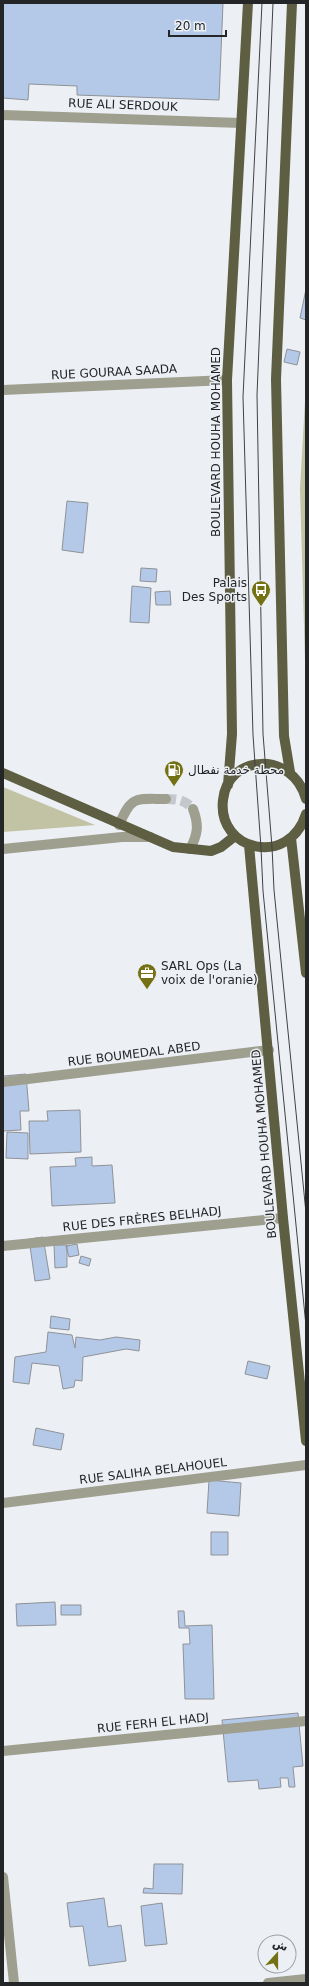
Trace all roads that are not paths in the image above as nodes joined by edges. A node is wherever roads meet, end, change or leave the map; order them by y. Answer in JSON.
{"nodes":[{"id":1,"x":248,"y":3,"type":"edge"},
{"id":2,"x":292,"y":3,"type":"edge"},
{"id":3,"x":3,"y":114,"type":"edge"},
{"id":4,"x":241,"y":123,"type":"junction"},
{"id":5,"x":227,"y":380,"type":"junction"},
{"id":6,"x":3,"y":390,"type":"edge"},
{"id":7,"x":3,"y":773,"type":"edge"},
{"id":8,"x":293,"y":775,"type":"junction"},
{"id":9,"x":306,"y":780,"type":"edge"},
{"id":10,"x":228,"y":785,"type":"junction"},
{"id":11,"x":166,"y":799,"type":"tunnel mouth"},
{"id":12,"x":306,"y":799,"type":"edge"},
{"id":13,"x":193,"y":809,"type":"dead end"},
{"id":14,"x":306,"y":814,"type":"edge"},
{"id":15,"x":119,"y":825,"type":"junction"},
{"id":16,"x":304,"y":827,"type":"edge"},
{"id":17,"x":235,"y":836,"type":"junction"},
{"id":18,"x":150,"y":837,"type":"junction"},
{"id":19,"x":292,"y":838,"type":"junction"},
{"id":20,"x":249,"y":845,"type":"junction"},
{"id":21,"x":3,"y":849,"type":"edge"},
{"id":22,"x":190,"y":849,"type":"junction"},
{"id":23,"x":306,"y":973,"type":"edge"},
{"id":24,"x":269,"y":1050,"type":"junction"},
{"id":25,"x":3,"y":1082,"type":"edge"},
{"id":26,"x":283,"y":1218,"type":"junction"},
{"id":27,"x":3,"y":1246,"type":"edge"},
{"id":28,"x":306,"y":1441,"type":"edge"},
{"id":29,"x":306,"y":1464,"type":"edge"},
{"id":30,"x":3,"y":1503,"type":"edge"},
{"id":31,"x":306,"y":1720,"type":"edge"},
{"id":32,"x":3,"y":1751,"type":"edge"},
{"id":33,"x":3,"y":1877,"type":"edge"},
{"id":34,"x":306,"y":1979,"type":"edge"},
{"id":35,"x":14,"y":1983,"type":"edge"},
{"id":36,"x":268,"y":1983,"type":"edge"}],
"edges":[{"from":1,"to":4,"type":"main road","name":"BOULEVARD HOUHA MOHAMED"},
{"from":2,"to":8,"type":"main road"},
{"from":3,"to":4,"type":"street","name":"RUE ALI SERDOUK"},
{"from":4,"to":5,"type":"main road","name":"BOULEVARD HOUHA MOHAMED"},
{"from":5,"to":6,"type":"street","name":"RUE GOURAA SAADA"},
{"from":5,"to":10,"type":"main road","name":"BOULEVARD HOUHA MOHAMED"},
{"from":7,"to":15,"type":"main road"},
{"from":8,"to":9,"type":"main road"},
{"from":8,"to":10,"type":"main road"},
{"from":8,"to":12,"type":"main road"},
{"from":10,"to":17,"type":"main road","name":"BOULEVARD HOUHA MOHAMED"},
{"from":11,"to":15,"type":"street"},
{"from":13,"to":22,"type":"street"},
{"from":14,"to":16,"type":"main road"},
{"from":15,"to":18,"type":"main road"},
{"from":16,"to":19,"type":"main road"},
{"from":17,"to":20,"type":"main road"},
{"from":17,"to":22,"type":"main road"},
{"from":18,"to":21,"type":"street"},
{"from":18,"to":22,"type":"main road"},
{"from":19,"to":20,"type":"main road"},
{"from":19,"to":23,"type":"main road"},
{"from":20,"to":24,"type":"main road","name":"BOULEVARD HOUHA MOHAMED"},
{"from":24,"to":25,"type":"street","name":"RUE BOUMEDAL ABED"},
{"from":24,"to":26,"type":"main road","name":"BOULEVARD HOUHA MOHAMED"},
{"from":26,"to":27,"type":"street","name":"RUE DES FRÈRES BELHADJ"},
{"from":26,"to":28,"type":"main road","name":"BOULEVARD HOUHA MOHAMED"},
{"from":29,"to":30,"type":"street","name":"RUE SALIHA BELAHOUEL"},
{"from":31,"to":32,"type":"street","name":"RUE FERH EL HADJ"},
{"from":33,"to":35,"type":"street"},
{"from":34,"to":36,"type":"street"}]}
